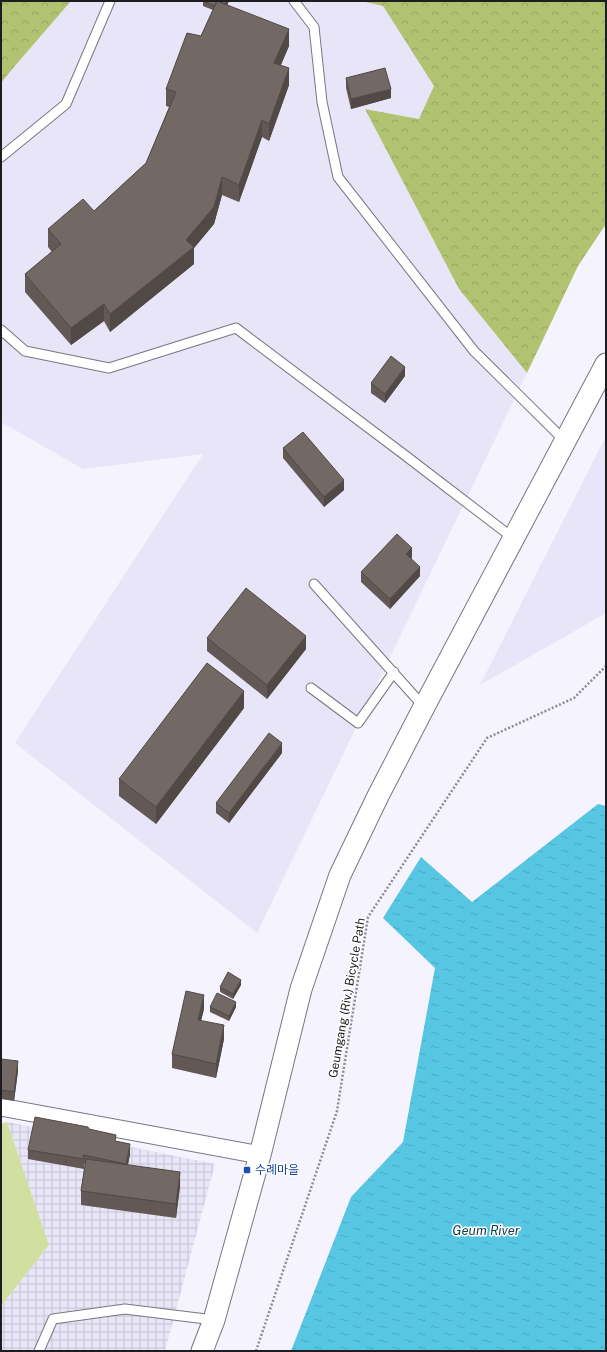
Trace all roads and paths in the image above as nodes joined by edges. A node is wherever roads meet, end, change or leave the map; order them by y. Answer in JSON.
{"nodes":[{"id":1,"x":110,"y":1,"type":"edge"},
{"id":2,"x":294,"y":1,"type":"edge"},
{"id":3,"x":1,"y":158,"type":"edge"},
{"id":4,"x":1,"y":330,"type":"edge"},
{"id":5,"x":606,"y":364,"type":"edge"},
{"id":6,"x":565,"y":441,"type":"junction"},
{"id":7,"x":513,"y":538,"type":"junction"},
{"id":8,"x":314,"y":584,"type":"dead end"},
{"id":9,"x":606,"y":666,"type":"edge"},
{"id":10,"x":394,"y":672,"type":"junction"},
{"id":11,"x":311,"y":688,"type":"dead end"},
{"id":12,"x":424,"y":707,"type":"junction"},
{"id":13,"x":1,"y":1107,"type":"edge"},
{"id":14,"x":260,"y":1155,"type":"junction"},
{"id":15,"x":214,"y":1320,"type":"junction"},
{"id":16,"x":39,"y":1351,"type":"edge"},
{"id":17,"x":202,"y":1351,"type":"edge"},
{"id":18,"x":256,"y":1351,"type":"edge"}],
"edges":[{"from":1,"to":3,"type":"lane"},
{"from":2,"to":6,"type":"lane"},
{"from":4,"to":7,"type":"lane"},
{"from":5,"to":6,"type":"street"},
{"from":6,"to":7,"type":"street"},
{"from":7,"to":12,"type":"street"},
{"from":8,"to":10,"type":"lane"},
{"from":9,"to":18,"type":"path","name":"Geumgang (Riv.) Bicycle Path"},
{"from":10,"to":11,"type":"lane"},
{"from":10,"to":12,"type":"lane"},
{"from":12,"to":14,"type":"street"},
{"from":13,"to":14,"type":"street"},
{"from":14,"to":15,"type":"street"},
{"from":15,"to":16,"type":"lane"},
{"from":15,"to":17,"type":"street"}]}
